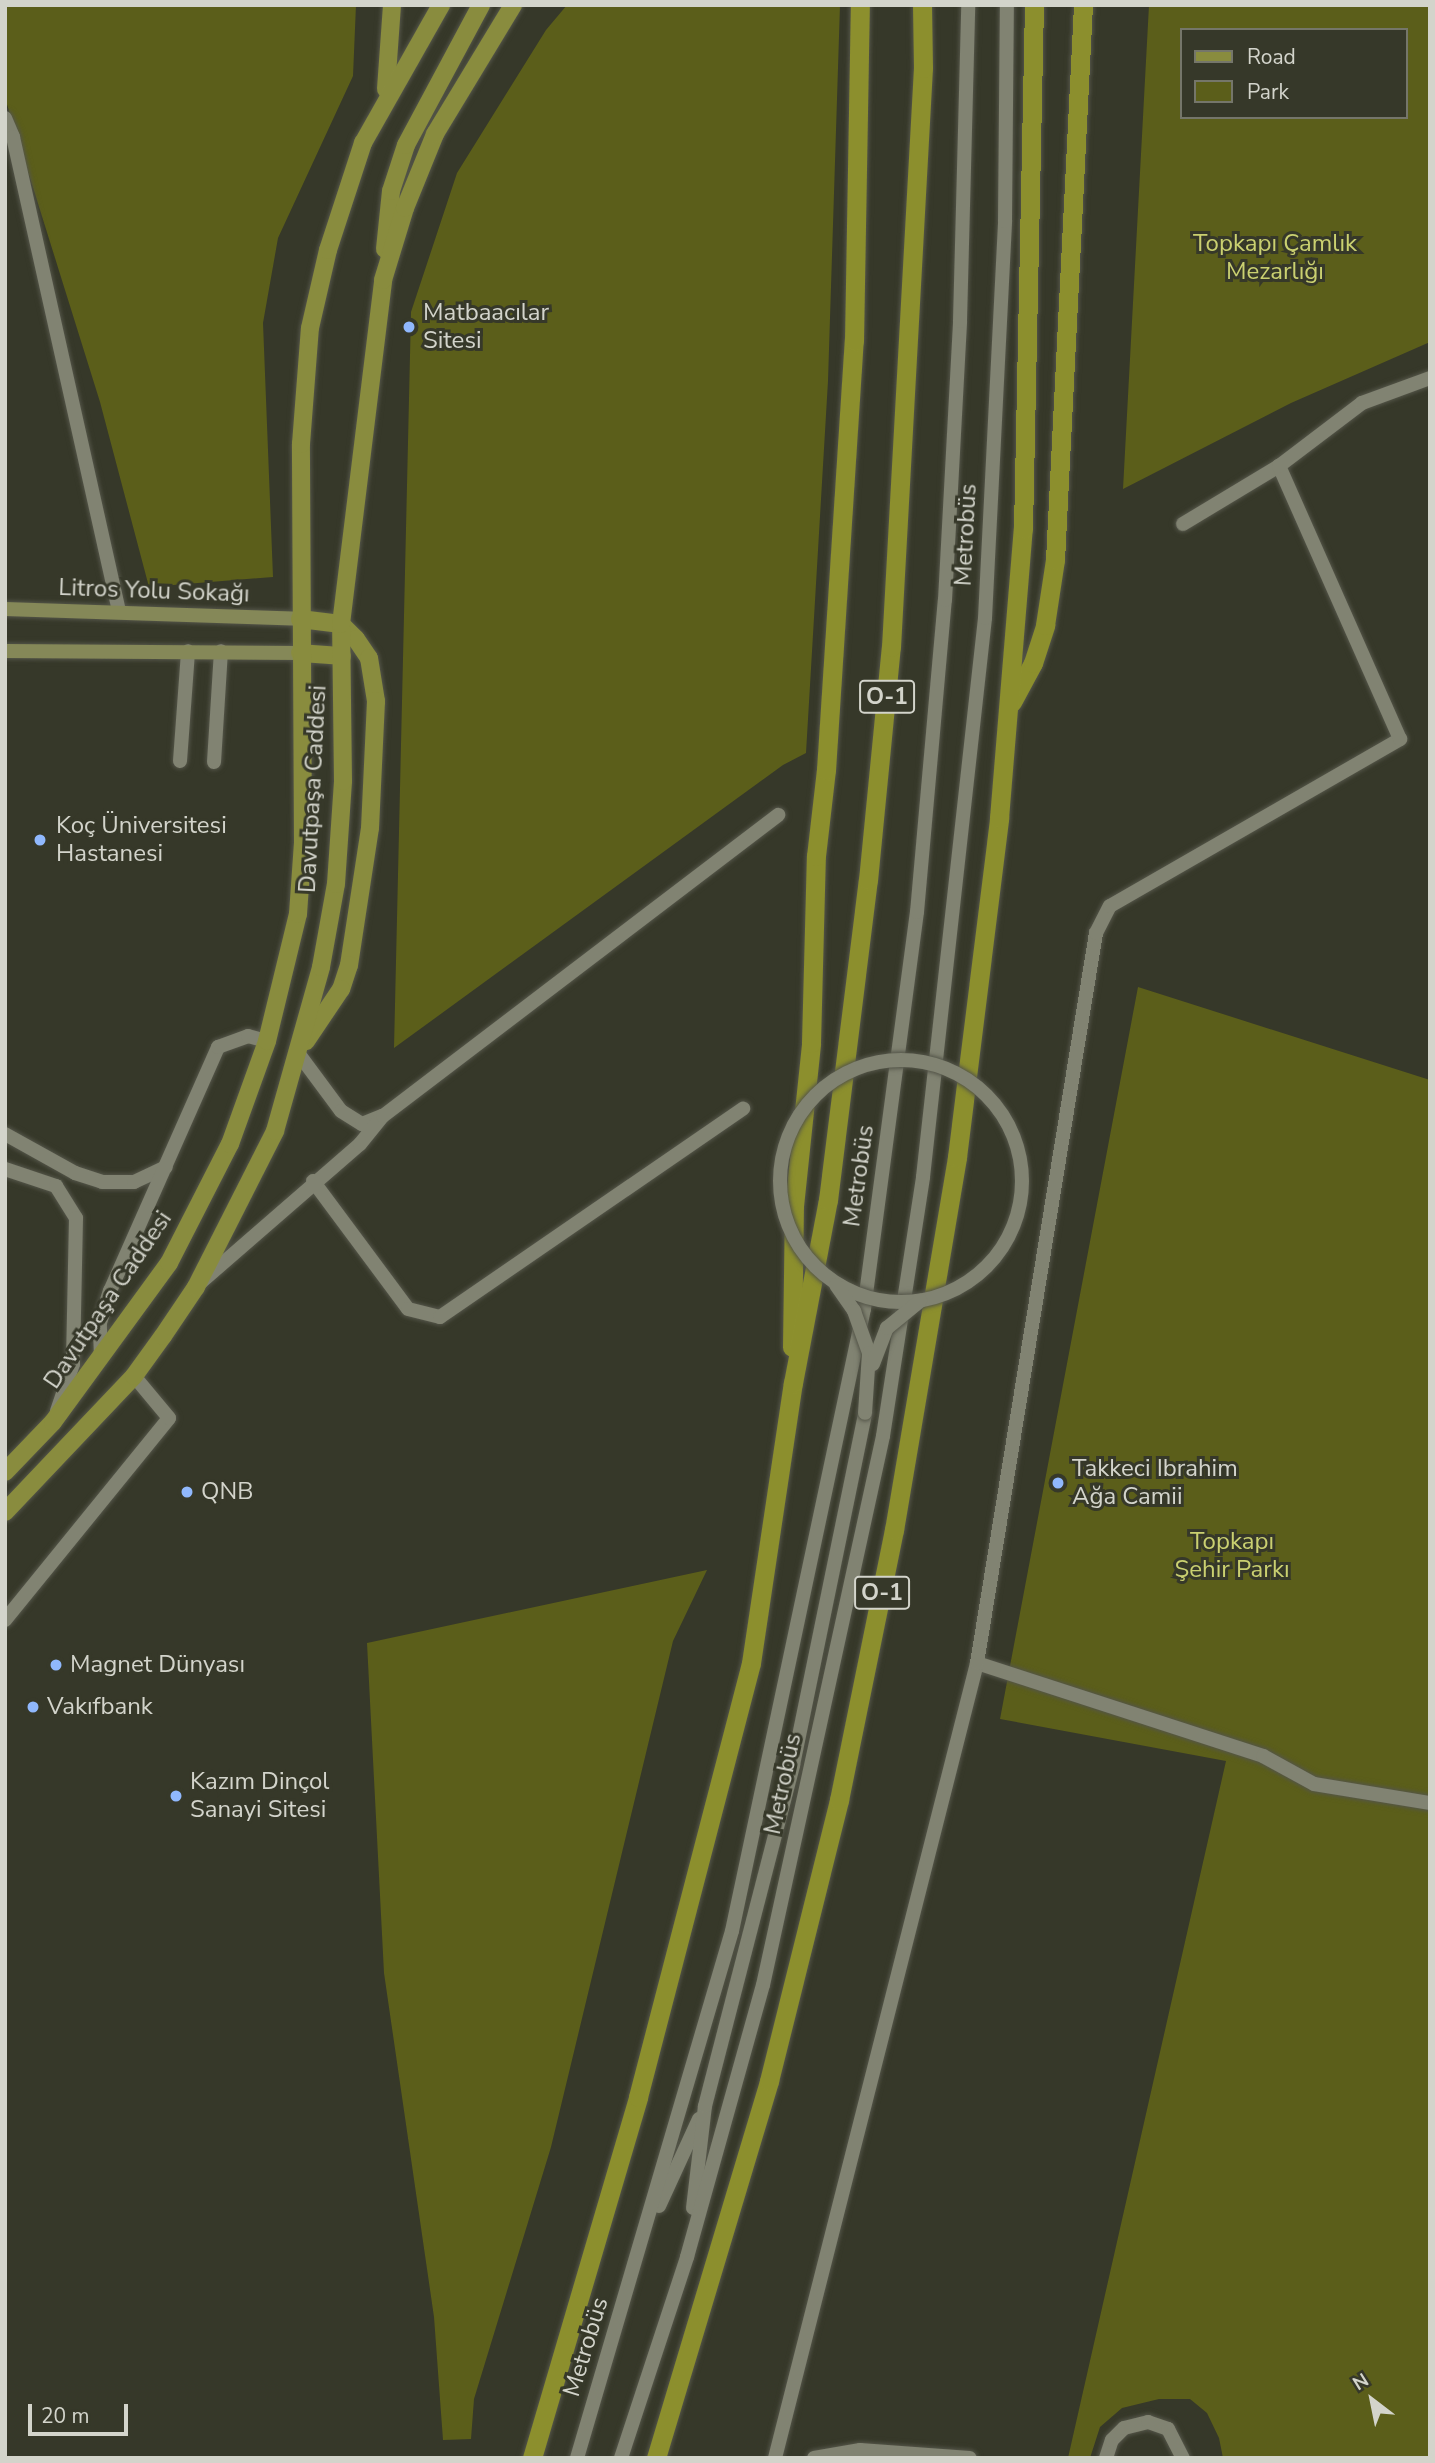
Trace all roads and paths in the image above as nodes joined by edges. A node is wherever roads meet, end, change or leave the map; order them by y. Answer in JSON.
{"nodes":[{"id":1,"x":392,"y":5,"type":"edge"},
{"id":2,"x":441,"y":5,"type":"edge"},
{"id":3,"x":481,"y":5,"type":"edge"},
{"id":4,"x":513,"y":5,"type":"edge"},
{"id":5,"x":860,"y":5,"type":"edge"},
{"id":6,"x":922,"y":5,"type":"edge"},
{"id":7,"x":968,"y":5,"type":"edge"},
{"id":8,"x":1007,"y":5,"type":"edge"},
{"id":9,"x":1034,"y":5,"type":"edge"},
{"id":10,"x":1083,"y":5,"type":"edge"},
{"id":11,"x":385,"y":97,"type":"junction"},
{"id":12,"x":5,"y":118,"type":"edge"},
{"id":13,"x":383,"y":281,"type":"junction"},
{"id":14,"x":1430,"y":378,"type":"edge"},
{"id":15,"x":1279,"y":466,"type":"junction"},
{"id":16,"x":1183,"y":524,"type":"dead end"},
{"id":17,"x":5,"y":610,"type":"edge"},
{"id":18,"x":119,"y":611,"type":"junction"},
{"id":19,"x":300,"y":619,"type":"junction"},
{"id":20,"x":341,"y":624,"type":"junction"},
{"id":21,"x":5,"y":651,"type":"edge"},
{"id":22,"x":188,"y":651,"type":"junction"},
{"id":23,"x":221,"y":651,"type":"junction"},
{"id":24,"x":300,"y":653,"type":"junction"},
{"id":25,"x":342,"y":656,"type":"junction"},
{"id":26,"x":1008,"y":709,"type":"junction"},
{"id":27,"x":180,"y":761,"type":"dead end"},
{"id":28,"x":214,"y":762,"type":"dead end"},
{"id":29,"x":778,"y":815,"type":"dead end"},
{"id":30,"x":267,"y":1041,"type":"junction"},
{"id":31,"x":298,"y":1053,"type":"junction"},
{"id":32,"x":743,"y":1109,"type":"dead end"},
{"id":33,"x":383,"y":1115,"type":"junction"},
{"id":34,"x":5,"y":1134,"type":"edge"},
{"id":35,"x":166,"y":1167,"type":"junction"},
{"id":36,"x":5,"y":1169,"type":"edge"},
{"id":37,"x":313,"y":1181,"type":"junction"},
{"id":38,"x":836,"y":1284,"type":"junction"},
{"id":39,"x":196,"y":1287,"type":"junction"},
{"id":40,"x":921,"y":1301,"type":"junction"},
{"id":41,"x":102,"y":1358,"type":"junction"},
{"id":42,"x":134,"y":1376,"type":"junction"},
{"id":43,"x":793,"y":1382,"type":"junction"},
{"id":44,"x":865,"y":1413,"type":"junction"},
{"id":45,"x":53,"y":1422,"type":"junction"},
{"id":46,"x":5,"y":1472,"type":"edge"},
{"id":47,"x":5,"y":1512,"type":"edge"},
{"id":48,"x":5,"y":1620,"type":"edge"},
{"id":49,"x":977,"y":1663,"type":"junction"},
{"id":50,"x":1430,"y":1803,"type":"edge"},
{"id":51,"x":705,"y":2106,"type":"junction"},
{"id":52,"x":639,"y":2248,"type":"junction"},
{"id":53,"x":687,"y":2257,"type":"junction"},
{"id":54,"x":532,"y":2458,"type":"edge"},
{"id":55,"x":577,"y":2458,"type":"edge"},
{"id":56,"x":621,"y":2458,"type":"edge"},
{"id":57,"x":656,"y":2458,"type":"edge"},
{"id":58,"x":775,"y":2458,"type":"edge"},
{"id":59,"x":814,"y":2458,"type":"edge"},
{"id":60,"x":970,"y":2458,"type":"edge"},
{"id":61,"x":1106,"y":2458,"type":"edge"},
{"id":62,"x":1183,"y":2458,"type":"edge"}],
"edges":[{"from":1,"to":11,"type":"main road"},
{"from":2,"to":11,"type":"main road","name":"Davutpaşa Caddesi"},
{"from":3,"to":13,"type":"main road"},
{"from":4,"to":13,"type":"main road","name":"Davutpaşa Caddesi"},
{"from":5,"to":43,"type":"highway"},
{"from":6,"to":43,"type":"highway","number":"O-1"},
{"from":7,"to":52,"type":"street","name":"Metrobüs"},
{"from":8,"to":53,"type":"street","name":"Metrobüs"},
{"from":9,"to":26,"type":"highway","number":"O-1"},
{"from":10,"to":26,"type":"highway"},
{"from":11,"to":19,"type":"main road","name":"Davutpaşa Caddesi"},
{"from":12,"to":18,"type":"street"},
{"from":13,"to":20,"type":"main road","name":"Davutpaşa Caddesi"},
{"from":14,"to":15,"type":"street"},
{"from":15,"to":16,"type":"street"},
{"from":15,"to":49,"type":"street"},
{"from":17,"to":18,"type":"main road","name":"Litros Yolu Sokağı"},
{"from":18,"to":19,"type":"main road","name":"Litros Yolu Sokağı"},
{"from":19,"to":20,"type":"main road"},
{"from":19,"to":24,"type":"main road","name":"Davutpaşa Caddesi"},
{"from":20,"to":25,"type":"main road","name":"Davutpaşa Caddesi"},
{"from":20,"to":31,"type":"main road"},
{"from":21,"to":22,"type":"main road"},
{"from":22,"to":23,"type":"main road"},
{"from":22,"to":27,"type":"street"},
{"from":23,"to":24,"type":"main road"},
{"from":23,"to":28,"type":"street"},
{"from":24,"to":25,"type":"main road"},
{"from":24,"to":30,"type":"main road","name":"Davutpaşa Caddesi"},
{"from":25,"to":31,"type":"main road","name":"Davutpaşa Caddesi"},
{"from":26,"to":57,"type":"highway","number":"O-1"},
{"from":29,"to":33,"type":"street"},
{"from":30,"to":35,"type":"street"},
{"from":30,"to":41,"type":"main road","name":"Davutpaşa Caddesi"},
{"from":31,"to":33,"type":"street"},
{"from":31,"to":39,"type":"main road","name":"Davutpaşa Caddesi"},
{"from":32,"to":37,"type":"street"},
{"from":33,"to":37,"type":"street"},
{"from":34,"to":35,"type":"street"},
{"from":35,"to":41,"type":"street"},
{"from":36,"to":45,"type":"street"},
{"from":37,"to":39,"type":"street"},
{"from":38,"to":40,"type":"street","name":"Metrobüs","bridge":true},
{"from":38,"to":40,"type":"street","name":"Metrobüs","bridge":true},
{"from":38,"to":44,"type":"street","name":"Metrobüs","bridge":true},
{"from":39,"to":42,"type":"main road","name":"Davutpaşa Caddesi"},
{"from":40,"to":44,"type":"street","name":"Metrobüs","bridge":true},
{"from":41,"to":45,"type":"main road","name":"Davutpaşa Caddesi"},
{"from":42,"to":47,"type":"main road","name":"Davutpaşa Caddesi"},
{"from":42,"to":48,"type":"street"},
{"from":43,"to":54,"type":"highway","number":"O-1"},
{"from":44,"to":51,"type":"street","name":"Metrobüs"},
{"from":45,"to":46,"type":"main road","name":"Davutpaşa Caddesi"},
{"from":49,"to":50,"type":"street"},
{"from":49,"to":58,"type":"street"},
{"from":51,"to":52,"type":"street","name":"Metrobüs"},
{"from":51,"to":53,"type":"street","name":"Metrobüs"},
{"from":52,"to":55,"type":"street","name":"Metrobüs"},
{"from":53,"to":56,"type":"street","name":"Metrobüs"},
{"from":59,"to":60,"type":"street"},
{"from":61,"to":62,"type":"street"}]}
